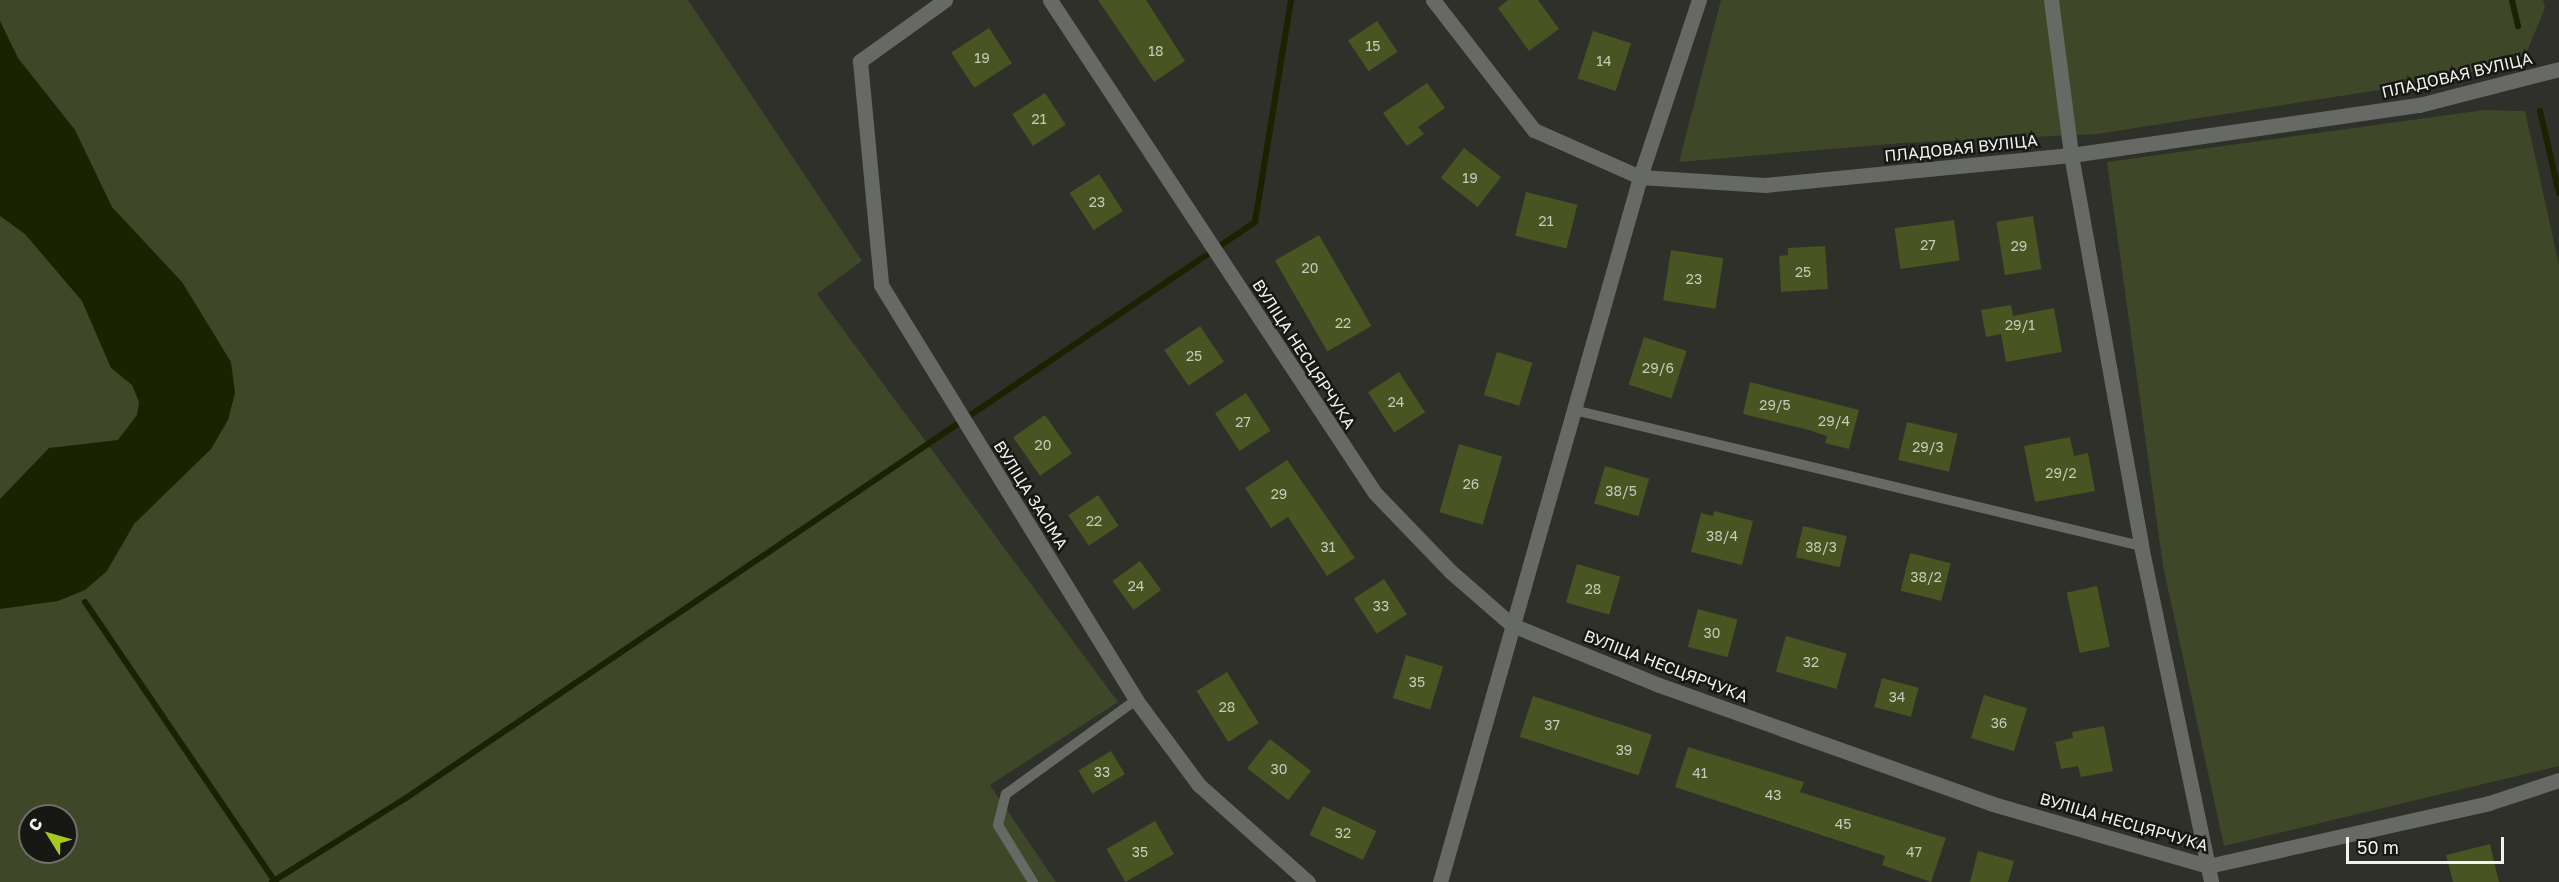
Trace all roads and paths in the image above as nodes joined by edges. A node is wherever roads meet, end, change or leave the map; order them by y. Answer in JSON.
{"nodes":[{"id":1,"x":945,"y":0,"type":"edge"},
{"id":2,"x":1050,"y":0,"type":"edge"},
{"id":3,"x":1433,"y":0,"type":"edge"},
{"id":4,"x":1699,"y":0,"type":"edge"},
{"id":5,"x":2051,"y":0,"type":"edge"},
{"id":6,"x":2559,"y":69,"type":"edge"},
{"id":7,"x":2071,"y":155,"type":"junction"},
{"id":8,"x":1640,"y":177,"type":"junction"},
{"id":9,"x":1574,"y":410,"type":"junction"},
{"id":10,"x":2141,"y":546,"type":"junction"},
{"id":11,"x":1512,"y":626,"type":"junction"},
{"id":12,"x":1136,"y":700,"type":"junction"},
{"id":13,"x":2559,"y":780,"type":"edge"},
{"id":14,"x":2208,"y":866,"type":"junction"},
{"id":15,"x":1033,"y":882,"type":"edge"},
{"id":16,"x":1308,"y":882,"type":"edge"},
{"id":17,"x":1440,"y":882,"type":"edge"},
{"id":18,"x":2211,"y":882,"type":"edge"}],
"edges":[{"from":1,"to":12,"type":"street","name":"ВУЛІЦА ЗАСІМА"},
{"from":2,"to":11,"type":"street","name":"ВУЛІЦА НЕСЦЯРЧУКА"},
{"from":3,"to":8,"type":"street","name":"ПЛАДОВАЯ ВУЛІЦА"},
{"from":4,"to":8,"type":"street"},
{"from":5,"to":7,"type":"street"},
{"from":6,"to":7,"type":"street","name":"ПЛАДОВАЯ ВУЛІЦА"},
{"from":7,"to":8,"type":"street","name":"ПЛАДОВАЯ ВУЛІЦА"},
{"from":7,"to":10,"type":"street"},
{"from":8,"to":9,"type":"street"},
{"from":9,"to":10,"type":"lane"},
{"from":9,"to":11,"type":"street"},
{"from":10,"to":14,"type":"street"},
{"from":11,"to":14,"type":"street","name":"ВУЛІЦА НЕСЦЯРЧУКА"},
{"from":11,"to":17,"type":"street"},
{"from":12,"to":15,"type":"lane"},
{"from":12,"to":16,"type":"street","name":"ВУЛІЦА ЗАСІМА"},
{"from":13,"to":14,"type":"street","name":"ВУЛІЦА НЕСЦЯРЧУКА"},
{"from":14,"to":18,"type":"street"}]}
